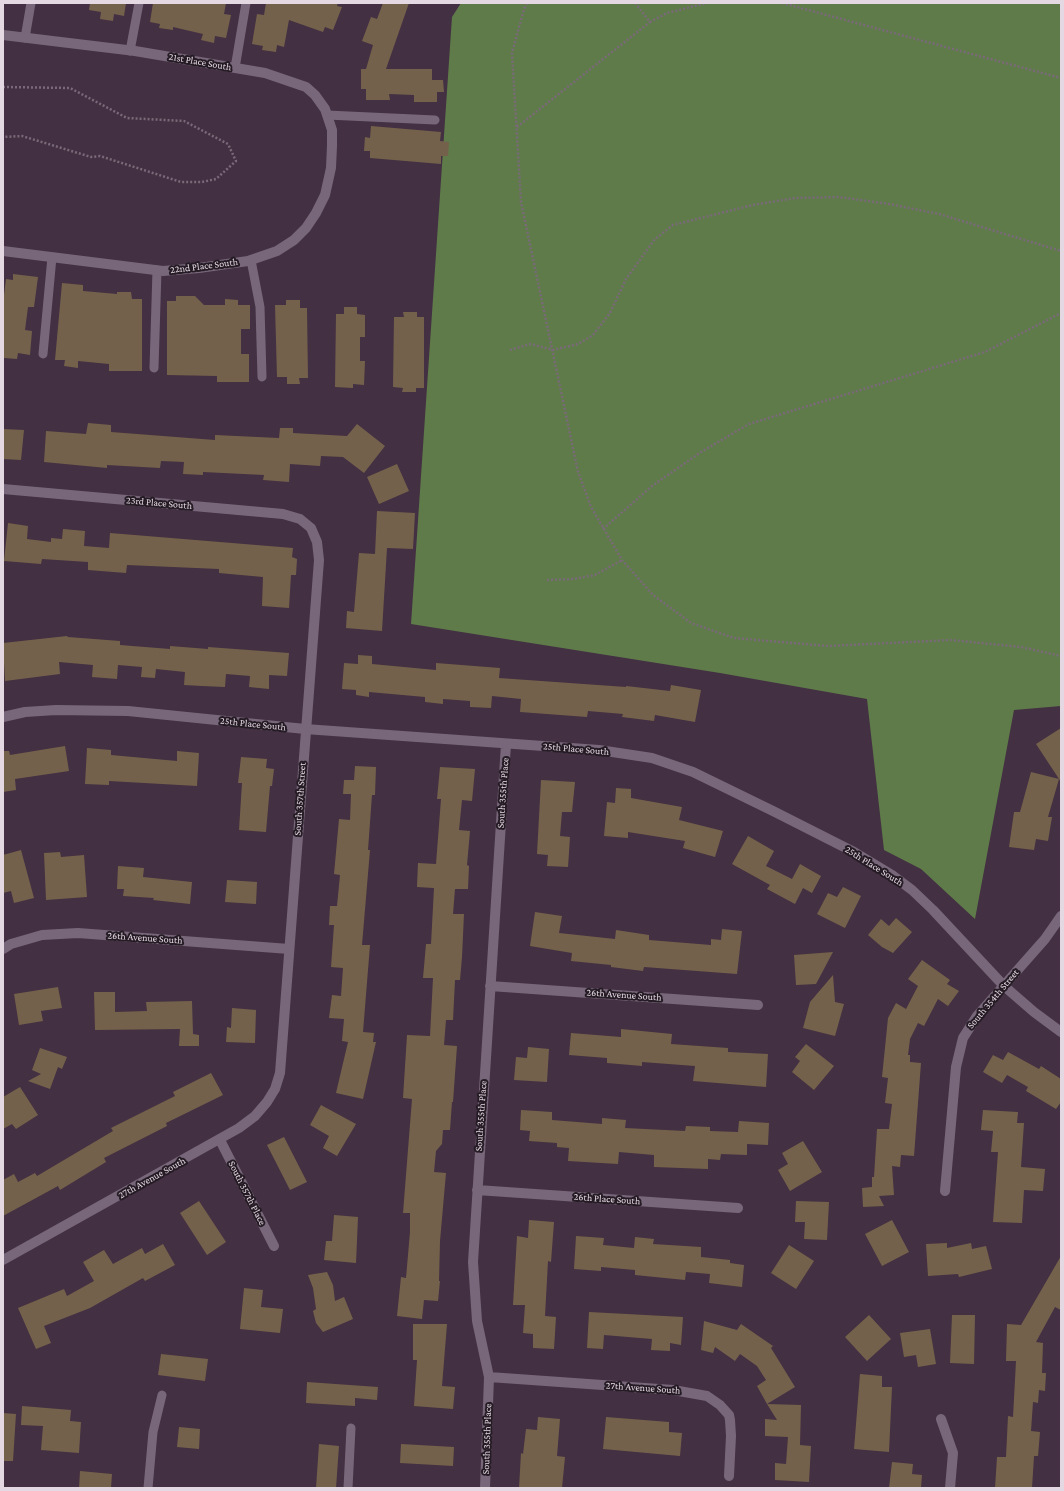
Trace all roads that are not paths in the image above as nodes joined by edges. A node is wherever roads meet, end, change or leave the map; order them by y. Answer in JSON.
{"nodes":[{"id":1,"x":31,"y":3,"type":"edge"},
{"id":2,"x":139,"y":3,"type":"edge"},
{"id":3,"x":246,"y":3,"type":"edge"},
{"id":4,"x":3,"y":35,"type":"edge"},
{"id":5,"x":25,"y":38,"type":"junction"},
{"id":6,"x":130,"y":50,"type":"junction"},
{"id":7,"x":234,"y":68,"type":"junction"},
{"id":8,"x":327,"y":115,"type":"junction"},
{"id":9,"x":435,"y":120,"type":"dead end"},
{"id":10,"x":331,"y":168,"type":"joint"},
{"id":11,"x":3,"y":251,"type":"edge"},
{"id":12,"x":52,"y":257,"type":"junction"},
{"id":13,"x":251,"y":260,"type":"junction"},
{"id":14,"x":157,"y":270,"type":"junction"},
{"id":15,"x":43,"y":354,"type":"dead end"},
{"id":16,"x":154,"y":368,"type":"dead end"},
{"id":17,"x":262,"y":377,"type":"dead end"},
{"id":18,"x":3,"y":489,"type":"edge"},
{"id":19,"x":311,"y":528,"type":"joint"},
{"id":20,"x":3,"y":717,"type":"edge"},
{"id":21,"x":305,"y":729,"type":"junction"},
{"id":22,"x":506,"y":744,"type":"junction"},
{"id":23,"x":1061,"y":916,"type":"edge"},
{"id":24,"x":3,"y":949,"type":"edge"},
{"id":25,"x":289,"y":949,"type":"junction"},
{"id":26,"x":490,"y":986,"type":"junction"},
{"id":27,"x":1004,"y":986,"type":"junction"},
{"id":28,"x":758,"y":1005,"type":"dead end"},
{"id":29,"x":1061,"y":1032,"type":"edge"},
{"id":30,"x":280,"y":1073,"type":"joint"},
{"id":31,"x":220,"y":1140,"type":"junction"},
{"id":32,"x":477,"y":1190,"type":"junction"},
{"id":33,"x":945,"y":1191,"type":"dead end"},
{"id":34,"x":738,"y":1208,"type":"dead end"},
{"id":35,"x":274,"y":1246,"type":"dead end"},
{"id":36,"x":3,"y":1260,"type":"edge"},
{"id":37,"x":489,"y":1377,"type":"junction"},
{"id":38,"x":162,"y":1395,"type":"dead end"},
{"id":39,"x":941,"y":1419,"type":"dead end"},
{"id":40,"x":351,"y":1428,"type":"dead end"},
{"id":41,"x":729,"y":1476,"type":"dead end"},
{"id":42,"x":148,"y":1488,"type":"edge"},
{"id":43,"x":348,"y":1488,"type":"edge"},
{"id":44,"x":485,"y":1488,"type":"edge"},
{"id":45,"x":950,"y":1488,"type":"edge"}],
"edges":[{"from":1,"to":5,"type":"lane"},
{"from":2,"to":6,"type":"lane"},
{"from":3,"to":7,"type":"lane"},
{"from":4,"to":5,"type":"street","name":"21st Place South"},
{"from":5,"to":6,"type":"street","name":"21st Place South"},
{"from":6,"to":7,"type":"street","name":"21st Place South"},
{"from":7,"to":8,"type":"street","name":"21st Place South"},
{"from":8,"to":9,"type":"lane"},
{"from":8,"to":10,"type":"street","name":"21st Place South"},
{"from":10,"to":13,"type":"street","name":"22nd Place South"},
{"from":11,"to":12,"type":"street","name":"22nd Place South"},
{"from":12,"to":14,"type":"street","name":"22nd Place South"},
{"from":12,"to":15,"type":"lane"},
{"from":13,"to":14,"type":"street","name":"22nd Place South"},
{"from":13,"to":17,"type":"lane"},
{"from":14,"to":16,"type":"lane"},
{"from":18,"to":19,"type":"street","name":"23rd Place South"},
{"from":19,"to":21,"type":"street","name":"South 357th Street"},
{"from":20,"to":21,"type":"street","name":"25th Place South"},
{"from":21,"to":22,"type":"street","name":"25th Place South"},
{"from":21,"to":25,"type":"street","name":"South 357th Street"},
{"from":22,"to":26,"type":"street","name":"South 355th Place"},
{"from":22,"to":27,"type":"street","name":"25th Place South"},
{"from":23,"to":27,"type":"street","name":"South 354th Street"},
{"from":24,"to":25,"type":"street","name":"26th Avenue South"},
{"from":25,"to":30,"type":"street","name":"South 357th Street"},
{"from":26,"to":28,"type":"street","name":"26th Avenue South"},
{"from":26,"to":32,"type":"street","name":"South 355th Place"},
{"from":27,"to":29,"type":"street","name":"25th Place South"},
{"from":27,"to":33,"type":"street","name":"South 354th Street"},
{"from":30,"to":31,"type":"street","name":"27th Avenue South"},
{"from":31,"to":35,"type":"street","name":"South 357th Place"},
{"from":31,"to":36,"type":"street","name":"27th Avenue South"},
{"from":32,"to":34,"type":"street","name":"26th Place South"},
{"from":32,"to":37,"type":"street","name":"South 355th Place"},
{"from":37,"to":41,"type":"street","name":"27th Avenue South"},
{"from":37,"to":44,"type":"street","name":"South 355th Place"},
{"from":38,"to":42,"type":"lane"},
{"from":39,"to":45,"type":"street"},
{"from":40,"to":43,"type":"lane"}]}
